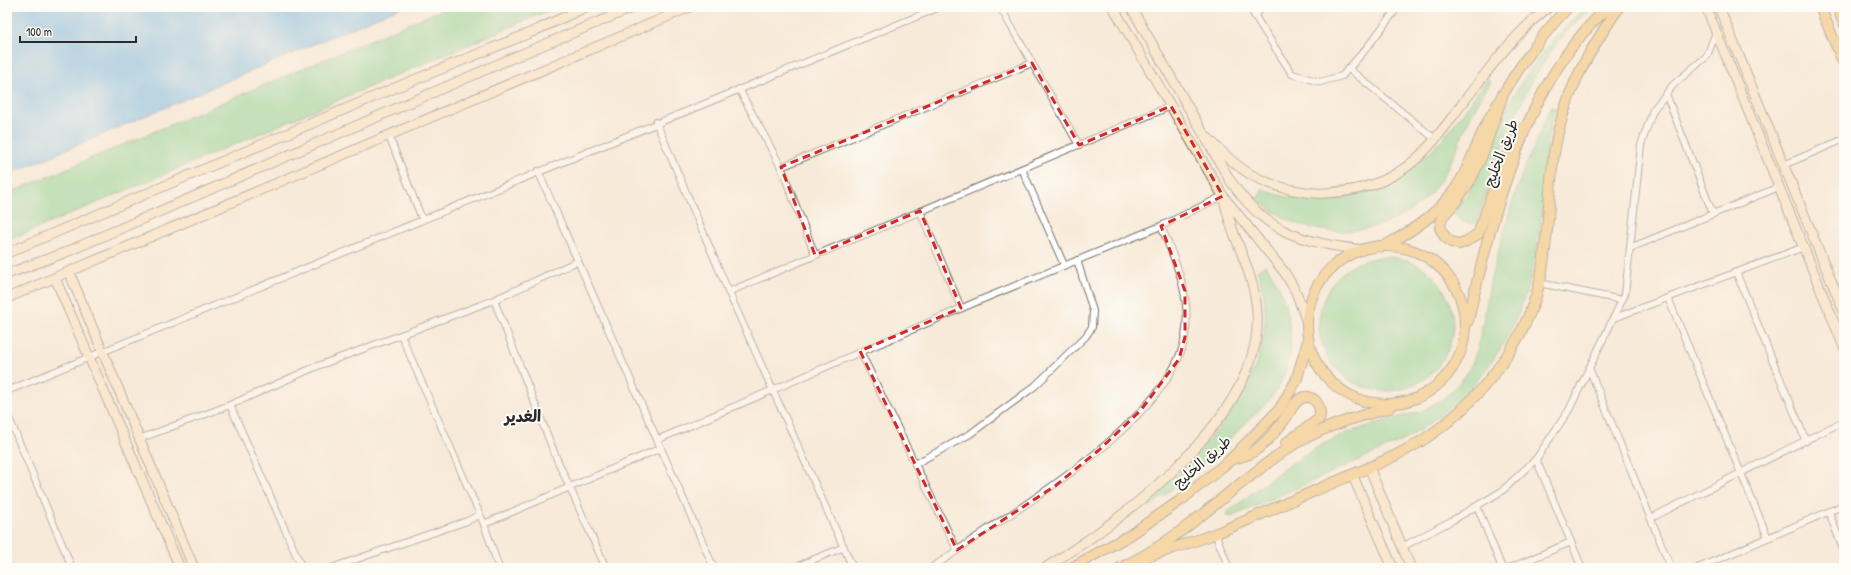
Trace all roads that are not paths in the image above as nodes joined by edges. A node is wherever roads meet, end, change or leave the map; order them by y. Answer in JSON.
{"nodes":[{"id":1,"x":586,"y":7,"type":"edge"},
{"id":2,"x":634,"y":7,"type":"edge"},
{"id":3,"x":690,"y":7,"type":"edge"},
{"id":4,"x":940,"y":7,"type":"edge"},
{"id":5,"x":1000,"y":7,"type":"edge"},
{"id":6,"x":1113,"y":7,"type":"edge"},
{"id":7,"x":1131,"y":7,"type":"edge"},
{"id":8,"x":1250,"y":7,"type":"edge"},
{"id":9,"x":1262,"y":7,"type":"edge"},
{"id":10,"x":1398,"y":7,"type":"edge"},
{"id":11,"x":1549,"y":7,"type":"edge"},
{"id":12,"x":1568,"y":7,"type":"edge"},
{"id":13,"x":1609,"y":7,"type":"edge"},
{"id":14,"x":1619,"y":7,"type":"edge"},
{"id":15,"x":1706,"y":7,"type":"edge"},
{"id":16,"x":1719,"y":7,"type":"edge"},
{"id":17,"x":1820,"y":7,"type":"edge"},
{"id":18,"x":1837,"y":7,"type":"edge"},
{"id":19,"x":1255,"y":16,"type":"junction"},
{"id":20,"x":1844,"y":23,"type":"edge"},
{"id":21,"x":1716,"y":32,"type":"junction"},
{"id":22,"x":1032,"y":63,"type":"junction"},
{"id":23,"x":1844,"y":64,"type":"edge"},
{"id":24,"x":1348,"y":68,"type":"junction"},
{"id":25,"x":739,"y":89,"type":"junction"},
{"id":26,"x":1503,"y":94,"type":"junction"},
{"id":27,"x":1666,"y":94,"type":"junction"},
{"id":28,"x":1171,"y":106,"type":"junction"},
{"id":29,"x":656,"y":122,"type":"junction"},
{"id":30,"x":1529,"y":122,"type":"junction"},
{"id":31,"x":1204,"y":134,"type":"junction"},
{"id":32,"x":389,"y":136,"type":"junction"},
{"id":33,"x":1435,"y":139,"type":"junction"},
{"id":34,"x":1844,"y":139,"type":"edge"},
{"id":35,"x":1079,"y":145,"type":"junction"},
{"id":36,"x":1784,"y":165,"type":"junction"},
{"id":37,"x":781,"y":168,"type":"junction"},
{"id":38,"x":1022,"y":169,"type":"junction"},
{"id":39,"x":538,"y":172,"type":"junction"},
{"id":40,"x":1779,"y":187,"type":"junction"},
{"id":41,"x":1223,"y":196,"type":"junction"},
{"id":42,"x":920,"y":211,"type":"junction"},
{"id":43,"x":1713,"y":214,"type":"junction"},
{"id":44,"x":422,"y":219,"type":"junction"},
{"id":45,"x":1161,"y":226,"type":"junction"},
{"id":46,"x":1386,"y":245,"type":"junction"},
{"id":47,"x":1804,"y":247,"type":"junction"},
{"id":48,"x":1630,"y":248,"type":"junction"},
{"id":49,"x":1363,"y":250,"type":"junction"},
{"id":50,"x":7,"y":253,"type":"edge"},
{"id":51,"x":815,"y":256,"type":"junction"},
{"id":52,"x":1077,"y":260,"type":"junction"},
{"id":53,"x":578,"y":261,"type":"junction"},
{"id":54,"x":1064,"y":265,"type":"junction"},
{"id":55,"x":69,"y":272,"type":"junction"},
{"id":56,"x":1736,"y":272,"type":"junction"},
{"id":57,"x":7,"y":274,"type":"edge"},
{"id":58,"x":55,"y":278,"type":"junction"},
{"id":59,"x":1540,"y":283,"type":"junction"},
{"id":60,"x":728,"y":292,"type":"junction"},
{"id":61,"x":7,"y":298,"type":"edge"},
{"id":62,"x":1668,"y":298,"type":"junction"},
{"id":63,"x":494,"y":300,"type":"junction"},
{"id":64,"x":1622,"y":300,"type":"junction"},
{"id":65,"x":961,"y":308,"type":"junction"},
{"id":66,"x":1844,"y":312,"type":"edge"},
{"id":67,"x":1614,"y":318,"type":"junction"},
{"id":68,"x":1307,"y":322,"type":"junction"},
{"id":69,"x":1466,"y":331,"type":"junction"},
{"id":70,"x":401,"y":335,"type":"junction"},
{"id":71,"x":1308,"y":340,"type":"junction"},
{"id":72,"x":1844,"y":347,"type":"edge"},
{"id":73,"x":102,"y":351,"type":"junction"},
{"id":74,"x":860,"y":351,"type":"junction"},
{"id":75,"x":90,"y":357,"type":"junction"},
{"id":76,"x":1589,"y":368,"type":"junction"},
{"id":77,"x":773,"y":389,"type":"junction"},
{"id":78,"x":7,"y":391,"type":"edge"},
{"id":79,"x":1406,"y":403,"type":"junction"},
{"id":80,"x":230,"y":406,"type":"junction"},
{"id":81,"x":7,"y":413,"type":"edge"},
{"id":82,"x":1844,"y":421,"type":"edge"},
{"id":83,"x":139,"y":439,"type":"junction"},
{"id":84,"x":657,"y":440,"type":"junction"},
{"id":85,"x":1806,"y":441,"type":"junction"},
{"id":86,"x":661,"y":448,"type":"junction"},
{"id":87,"x":1536,"y":459,"type":"junction"},
{"id":88,"x":1229,"y":461,"type":"junction"},
{"id":89,"x":915,"y":464,"type":"junction"},
{"id":90,"x":1369,"y":467,"type":"junction"},
{"id":91,"x":1352,"y":474,"type":"junction"},
{"id":92,"x":1741,"y":474,"type":"junction"},
{"id":93,"x":1244,"y":482,"type":"junction"},
{"id":94,"x":569,"y":486,"type":"junction"},
{"id":95,"x":1477,"y":506,"type":"junction"},
{"id":96,"x":1844,"y":506,"type":"edge"},
{"id":97,"x":1829,"y":512,"type":"junction"},
{"id":98,"x":479,"y":515,"type":"junction"},
{"id":99,"x":1651,"y":518,"type":"junction"},
{"id":100,"x":484,"y":524,"type":"junction"},
{"id":101,"x":1215,"y":533,"type":"junction"},
{"id":102,"x":1768,"y":538,"type":"junction"},
{"id":103,"x":1571,"y":542,"type":"junction"},
{"id":104,"x":844,"y":547,"type":"junction"},
{"id":105,"x":1402,"y":547,"type":"junction"},
{"id":106,"x":957,"y":550,"type":"junction"},
{"id":107,"x":1844,"y":552,"type":"edge"},
{"id":108,"x":1137,"y":560,"type":"junction"},
{"id":109,"x":72,"y":568,"type":"edge"},
{"id":110,"x":180,"y":568,"type":"edge"},
{"id":111,"x":194,"y":568,"type":"edge"},
{"id":112,"x":302,"y":568,"type":"edge"},
{"id":113,"x":331,"y":568,"type":"edge"},
{"id":114,"x":499,"y":568,"type":"edge"},
{"id":115,"x":606,"y":568,"type":"edge"},
{"id":116,"x":714,"y":568,"type":"edge"},
{"id":117,"x":793,"y":568,"type":"edge"},
{"id":118,"x":853,"y":568,"type":"edge"},
{"id":119,"x":931,"y":568,"type":"edge"},
{"id":120,"x":1045,"y":568,"type":"edge"},
{"id":121,"x":1071,"y":568,"type":"edge"},
{"id":122,"x":1120,"y":568,"type":"edge"},
{"id":123,"x":1229,"y":568,"type":"edge"},
{"id":124,"x":1393,"y":568,"type":"edge"},
{"id":125,"x":1411,"y":568,"type":"edge"},
{"id":126,"x":1502,"y":568,"type":"edge"},
{"id":127,"x":1510,"y":568,"type":"edge"},
{"id":128,"x":1582,"y":568,"type":"edge"},
{"id":129,"x":1671,"y":568,"type":"edge"},
{"id":130,"x":1698,"y":568,"type":"edge"}],
"edges":[{"from":1,"to":50,"type":"main road"},
{"from":2,"to":57,"type":"main road"},
{"from":3,"to":32,"type":"main road"},
{"from":4,"to":25,"type":"street"},
{"from":5,"to":22,"type":"street"},
{"from":6,"to":28,"type":"main road"},
{"from":7,"to":31,"type":"main road"},
{"from":8,"to":19,"type":"street"},
{"from":9,"to":19,"type":"street"},
{"from":10,"to":24,"type":"street"},
{"from":11,"to":33,"type":"main road"},
{"from":12,"to":26,"type":"main road","name":"طريق الخليج"},
{"from":13,"to":30,"type":"main road","name":"طريق الخليج"},
{"from":14,"to":59,"type":"main road"},
{"from":15,"to":21,"type":"main road"},
{"from":16,"to":36,"type":"main road"},
{"from":17,"to":23,"type":"main road"},
{"from":18,"to":20,"type":"main road"},
{"from":19,"to":24,"type":"street"},
{"from":21,"to":27,"type":"street"},
{"from":21,"to":40,"type":"main road"},
{"from":22,"to":35,"type":"street"},
{"from":22,"to":37,"type":"street"},
{"from":24,"to":33,"type":"street"},
{"from":25,"to":29,"type":"street"},
{"from":25,"to":37,"type":"street"},
{"from":26,"to":30,"type":"main road"},
{"from":26,"to":46,"type":"main road","name":"طريق الخليج"},
{"from":27,"to":43,"type":"street"},
{"from":27,"to":48,"type":"street"},
{"from":28,"to":35,"type":"street"},
{"from":28,"to":41,"type":"main road"},
{"from":29,"to":39,"type":"street"},
{"from":29,"to":60,"type":"street"},
{"from":30,"to":69,"type":"main road","name":"طريق الخليج"},
{"from":31,"to":33,"type":"main road"},
{"from":31,"to":49,"type":"main road"},
{"from":32,"to":44,"type":"street"},
{"from":32,"to":55,"type":"main road"},
{"from":34,"to":36,"type":"street"},
{"from":35,"to":38,"type":"street"},
{"from":36,"to":66,"type":"main road"},
{"from":37,"to":51,"type":"street"},
{"from":38,"to":42,"type":"street"},
{"from":38,"to":54,"type":"street"},
{"from":39,"to":44,"type":"street"},
{"from":39,"to":53,"type":"street"},
{"from":40,"to":43,"type":"street"},
{"from":40,"to":47,"type":"main road"},
{"from":41,"to":45,"type":"street"},
{"from":41,"to":68,"type":"main road"},
{"from":41,"to":120,"type":"main road"},
{"from":42,"to":51,"type":"street"},
{"from":42,"to":65,"type":"street"},
{"from":43,"to":48,"type":"street"},
{"from":44,"to":73,"type":"street"},
{"from":45,"to":52,"type":"street"},
{"from":45,"to":106,"type":"street"},
{"from":46,"to":49,"type":"main road"},
{"from":46,"to":69,"type":"main road"},
{"from":47,"to":56,"type":"street"},
{"from":47,"to":72,"type":"main road"},
{"from":48,"to":64,"type":"street"},
{"from":49,"to":68,"type":"main road"},
{"from":51,"to":60,"type":"street"},
{"from":52,"to":54,"type":"street"},
{"from":52,"to":89,"type":"street"},
{"from":53,"to":63,"type":"street"},
{"from":53,"to":84,"type":"street"},
{"from":54,"to":65,"type":"street"},
{"from":55,"to":58,"type":"main road"},
{"from":55,"to":73,"type":"main road"},
{"from":56,"to":62,"type":"street"},
{"from":56,"to":85,"type":"street"},
{"from":58,"to":61,"type":"main road"},
{"from":58,"to":75,"type":"main road"},
{"from":59,"to":64,"type":"street"},
{"from":59,"to":90,"type":"main road"},
{"from":60,"to":77,"type":"street"},
{"from":62,"to":67,"type":"street"},
{"from":62,"to":92,"type":"street"},
{"from":63,"to":70,"type":"street"},
{"from":63,"to":94,"type":"street"},
{"from":64,"to":67,"type":"street"},
{"from":65,"to":74,"type":"street"},
{"from":67,"to":76,"type":"street"},
{"from":68,"to":71,"type":"main road"},
{"from":69,"to":79,"type":"main road","name":"طريق الخليج"},
{"from":70,"to":80,"type":"street"},
{"from":70,"to":98,"type":"street"},
{"from":71,"to":79,"type":"main road"},
{"from":71,"to":88,"type":"main road","name":"طريق الخليج"},
{"from":73,"to":75,"type":"street"},
{"from":73,"to":83,"type":"main road"},
{"from":74,"to":77,"type":"street"},
{"from":74,"to":89,"type":"street"},
{"from":75,"to":78,"type":"street"},
{"from":75,"to":110,"type":"main road"},
{"from":76,"to":87,"type":"street"},
{"from":76,"to":99,"type":"street"},
{"from":77,"to":84,"type":"street"},
{"from":77,"to":104,"type":"street"},
{"from":79,"to":93,"type":"main road"},
{"from":80,"to":83,"type":"street"},
{"from":80,"to":112,"type":"street"},
{"from":81,"to":109,"type":"street"},
{"from":82,"to":85,"type":"street"},
{"from":83,"to":111,"type":"main road"},
{"from":84,"to":86,"type":"street"},
{"from":85,"to":92,"type":"street"},
{"from":86,"to":94,"type":"street"},
{"from":86,"to":116,"type":"street"},
{"from":87,"to":95,"type":"street"},
{"from":87,"to":103,"type":"street"},
{"from":88,"to":93,"type":"main road"},
{"from":88,"to":121,"type":"main road","name":"طريق الخليج"},
{"from":89,"to":106,"type":"street"},
{"from":90,"to":91,"type":"main road"},
{"from":90,"to":105,"type":"main road"},
{"from":91,"to":101,"type":"main road"},
{"from":91,"to":124,"type":"main road"},
{"from":92,"to":99,"type":"street"},
{"from":92,"to":102,"type":"street"},
{"from":93,"to":108,"type":"main road"},
{"from":94,"to":100,"type":"street"},
{"from":94,"to":115,"type":"street"},
{"from":95,"to":105,"type":"street"},
{"from":95,"to":126,"type":"street"},
{"from":96,"to":97,"type":"street"},
{"from":97,"to":102,"type":"street"},
{"from":97,"to":107,"type":"street"},
{"from":98,"to":100,"type":"street"},
{"from":98,"to":113,"type":"street"},
{"from":99,"to":129,"type":"street"},
{"from":100,"to":114,"type":"street"},
{"from":101,"to":108,"type":"main road"},
{"from":101,"to":123,"type":"street"},
{"from":102,"to":130,"type":"street"},
{"from":103,"to":127,"type":"street"},
{"from":103,"to":128,"type":"street"},
{"from":104,"to":117,"type":"street"},
{"from":104,"to":118,"type":"street"},
{"from":105,"to":125,"type":"main road"},
{"from":106,"to":119,"type":"street"},
{"from":108,"to":122,"type":"main road"}]}
